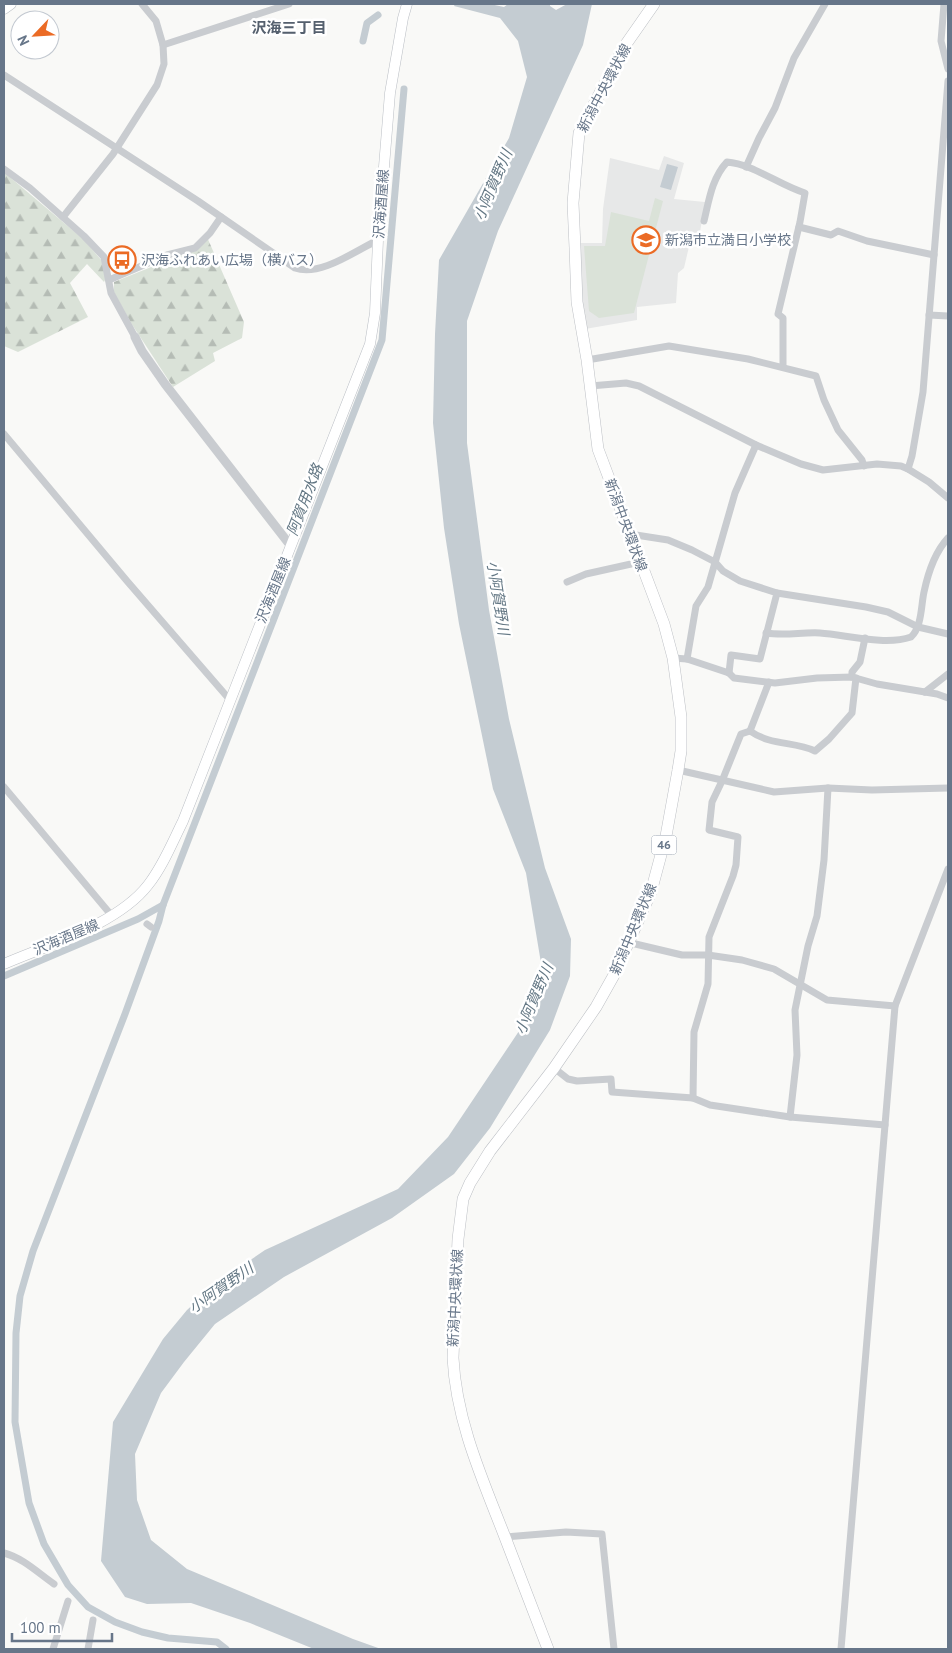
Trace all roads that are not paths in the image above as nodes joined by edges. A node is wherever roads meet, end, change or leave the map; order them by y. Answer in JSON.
{"nodes":[{"id":1,"x":11,"y":4,"type":"edge"},
{"id":2,"x":142,"y":4,"type":"edge"},
{"id":3,"x":288,"y":4,"type":"edge"},
{"id":4,"x":407,"y":4,"type":"edge"},
{"id":5,"x":654,"y":4,"type":"edge"},
{"id":6,"x":825,"y":4,"type":"edge"},
{"id":7,"x":944,"y":4,"type":"edge"},
{"id":8,"x":4,"y":9,"type":"edge"},
{"id":9,"x":163,"y":45,"type":"junction"},
{"id":10,"x":948,"y":69,"type":"edge"},
{"id":11,"x":4,"y":75,"type":"edge"},
{"id":12,"x":948,"y":81,"type":"edge"},
{"id":13,"x":117,"y":148,"type":"junction"},
{"id":14,"x":746,"y":167,"type":"junction"},
{"id":15,"x":4,"y":169,"type":"edge"},
{"id":16,"x":63,"y":217,"type":"junction"},
{"id":17,"x":221,"y":217,"type":"junction"},
{"id":18,"x":704,"y":221,"type":"dead end"},
{"id":19,"x":799,"y":227,"type":"junction"},
{"id":20,"x":378,"y":240,"type":"junction"},
{"id":21,"x":934,"y":255,"type":"junction"},
{"id":22,"x":109,"y":280,"type":"junction"},
{"id":23,"x":928,"y":315,"type":"junction"},
{"id":24,"x":948,"y":316,"type":"edge"},
{"id":25,"x":135,"y":337,"type":"joint"},
{"id":26,"x":587,"y":360,"type":"junction"},
{"id":27,"x":783,"y":367,"type":"junction"},
{"id":28,"x":590,"y":386,"type":"junction"},
{"id":29,"x":4,"y":434,"type":"edge"},
{"id":30,"x":756,"y":445,"type":"junction"},
{"id":31,"x":864,"y":466,"type":"junction"},
{"id":32,"x":908,"y":469,"type":"junction"},
{"id":33,"x":948,"y":498,"type":"edge"},
{"id":34,"x":631,"y":536,"type":"junction"},
{"id":35,"x":948,"y":538,"type":"edge"},
{"id":36,"x":290,"y":545,"type":"junction"},
{"id":37,"x":640,"y":562,"type":"junction"},
{"id":38,"x":715,"y":562,"type":"junction"},
{"id":39,"x":568,"y":582,"type":"dead end"},
{"id":40,"x":777,"y":593,"type":"junction"},
{"id":41,"x":918,"y":627,"type":"junction"},
{"id":42,"x":766,"y":633,"type":"junction"},
{"id":43,"x":948,"y":634,"type":"edge"},
{"id":44,"x":865,"y":638,"type":"junction"},
{"id":45,"x":673,"y":658,"type":"junction"},
{"id":46,"x":687,"y":659,"type":"junction"},
{"id":47,"x":729,"y":673,"type":"junction"},
{"id":48,"x":948,"y":674,"type":"edge"},
{"id":49,"x":854,"y":677,"type":"junction"},
{"id":50,"x":769,"y":682,"type":"junction"},
{"id":51,"x":925,"y":692,"type":"junction"},
{"id":52,"x":948,"y":698,"type":"edge"},
{"id":53,"x":230,"y":700,"type":"junction"},
{"id":54,"x":750,"y":730,"type":"junction"},
{"id":55,"x":678,"y":770,"type":"junction"},
{"id":56,"x":722,"y":781,"type":"junction"},
{"id":57,"x":4,"y":788,"type":"edge"},
{"id":58,"x":828,"y":788,"type":"junction"},
{"id":59,"x":948,"y":788,"type":"edge"},
{"id":60,"x":4,"y":796,"type":"edge"},
{"id":61,"x":12,"y":797,"type":"junction"},
{"id":62,"x":948,"y":869,"type":"edge"},
{"id":63,"x":112,"y":916,"type":"junction"},
{"id":64,"x":628,"y":942,"type":"junction"},
{"id":65,"x":708,"y":955,"type":"junction"},
{"id":66,"x":4,"y":964,"type":"edge"},
{"id":67,"x":800,"y":984,"type":"junction"},
{"id":68,"x":895,"y":1006,"type":"junction"},
{"id":69,"x":554,"y":1068,"type":"junction"},
{"id":70,"x":693,"y":1098,"type":"junction"},
{"id":71,"x":790,"y":1118,"type":"junction"},
{"id":72,"x":885,"y":1125,"type":"junction"},
{"id":73,"x":505,"y":1537,"type":"junction"},
{"id":74,"x":4,"y":1553,"type":"edge"},
{"id":75,"x":54,"y":1584,"type":"dead end"},
{"id":76,"x":68,"y":1601,"type":"dead end"},
{"id":77,"x":93,"y":1620,"type":"dead end"},
{"id":78,"x":53,"y":1649,"type":"edge"},
{"id":79,"x":88,"y":1649,"type":"edge"},
{"id":80,"x":548,"y":1649,"type":"edge"},
{"id":81,"x":614,"y":1649,"type":"edge"},
{"id":82,"x":841,"y":1649,"type":"edge"}],
"edges":[{"from":1,"to":8,"type":"main road"},
{"from":2,"to":9,"type":"street"},
{"from":3,"to":9,"type":"street"},
{"from":4,"to":20,"type":"main road","name":"沢海酒屋線"},
{"from":5,"to":26,"type":"main road","name":"新潟中央環状線","number":"46"},
{"from":6,"to":14,"type":"street"},
{"from":7,"to":10,"type":"street"},
{"from":9,"to":13,"type":"street"},
{"from":11,"to":13,"type":"street"},
{"from":12,"to":21,"type":"street"},
{"from":13,"to":16,"type":"street"},
{"from":13,"to":17,"type":"street"},
{"from":14,"to":18,"type":"street"},
{"from":14,"to":19,"type":"street"},
{"from":15,"to":16,"type":"street"},
{"from":16,"to":22,"type":"street"},
{"from":17,"to":20,"type":"street"},
{"from":17,"to":22,"type":"street"},
{"from":19,"to":21,"type":"street"},
{"from":19,"to":27,"type":"street"},
{"from":20,"to":36,"type":"main road","name":"沢海酒屋線"},
{"from":21,"to":23,"type":"street"},
{"from":22,"to":25,"type":"street"},
{"from":23,"to":24,"type":"street"},
{"from":23,"to":32,"type":"street"},
{"from":25,"to":36,"type":"street"},
{"from":26,"to":27,"type":"street"},
{"from":26,"to":28,"type":"main road","name":"新潟中央環状線","number":"46"},
{"from":27,"to":31,"type":"street"},
{"from":28,"to":30,"type":"street"},
{"from":28,"to":34,"type":"main road","name":"新潟中央環状線","number":"46"},
{"from":29,"to":53,"type":"street"},
{"from":30,"to":31,"type":"street"},
{"from":30,"to":38,"type":"street"},
{"from":31,"to":32,"type":"street"},
{"from":32,"to":33,"type":"street"},
{"from":34,"to":37,"type":"main road","name":"新潟中央環状線","number":"46"},
{"from":34,"to":38,"type":"street"},
{"from":35,"to":41,"type":"street"},
{"from":36,"to":53,"type":"main road","name":"沢海酒屋線"},
{"from":37,"to":39,"type":"street"},
{"from":37,"to":45,"type":"main road","name":"新潟中央環状線","number":"46"},
{"from":38,"to":40,"type":"street"},
{"from":38,"to":46,"type":"street"},
{"from":40,"to":41,"type":"street"},
{"from":40,"to":42,"type":"street"},
{"from":41,"to":43,"type":"street"},
{"from":41,"to":44,"type":"street"},
{"from":42,"to":44,"type":"street"},
{"from":42,"to":47,"type":"street"},
{"from":44,"to":49,"type":"street"},
{"from":45,"to":46,"type":"street"},
{"from":45,"to":55,"type":"main road","name":"新潟中央環状線","number":"46"},
{"from":46,"to":47,"type":"street"},
{"from":47,"to":50,"type":"street"},
{"from":48,"to":51,"type":"street"},
{"from":49,"to":50,"type":"street"},
{"from":49,"to":51,"type":"street"},
{"from":49,"to":54,"type":"street"},
{"from":50,"to":54,"type":"street"},
{"from":51,"to":52,"type":"street"},
{"from":53,"to":63,"type":"main road","name":"沢海酒屋線"},
{"from":54,"to":56,"type":"street"},
{"from":55,"to":56,"type":"street"},
{"from":55,"to":64,"type":"main road","name":"新潟中央環状線","number":"46"},
{"from":56,"to":58,"type":"street"},
{"from":56,"to":65,"type":"street"},
{"from":57,"to":61,"type":"street"},
{"from":58,"to":59,"type":"street"},
{"from":58,"to":67,"type":"street"},
{"from":60,"to":61,"type":"street"},
{"from":61,"to":63,"type":"street"},
{"from":62,"to":68,"type":"street"},
{"from":63,"to":66,"type":"main road","name":"沢海酒屋線"},
{"from":64,"to":65,"type":"street"},
{"from":64,"to":69,"type":"main road","name":"新潟中央環状線","number":"46"},
{"from":65,"to":67,"type":"street"},
{"from":65,"to":70,"type":"street"},
{"from":67,"to":68,"type":"street"},
{"from":67,"to":71,"type":"street"},
{"from":68,"to":72,"type":"street"},
{"from":69,"to":70,"type":"street"},
{"from":69,"to":73,"type":"main road","name":"新潟中央環状線","number":"46"},
{"from":70,"to":71,"type":"street"},
{"from":71,"to":72,"type":"street"},
{"from":72,"to":82,"type":"street"},
{"from":73,"to":80,"type":"main road","name":"新潟中央環状線","number":"46"},
{"from":73,"to":81,"type":"street"},
{"from":74,"to":75,"type":"street"},
{"from":76,"to":78,"type":"street"},
{"from":77,"to":79,"type":"street"}]}
